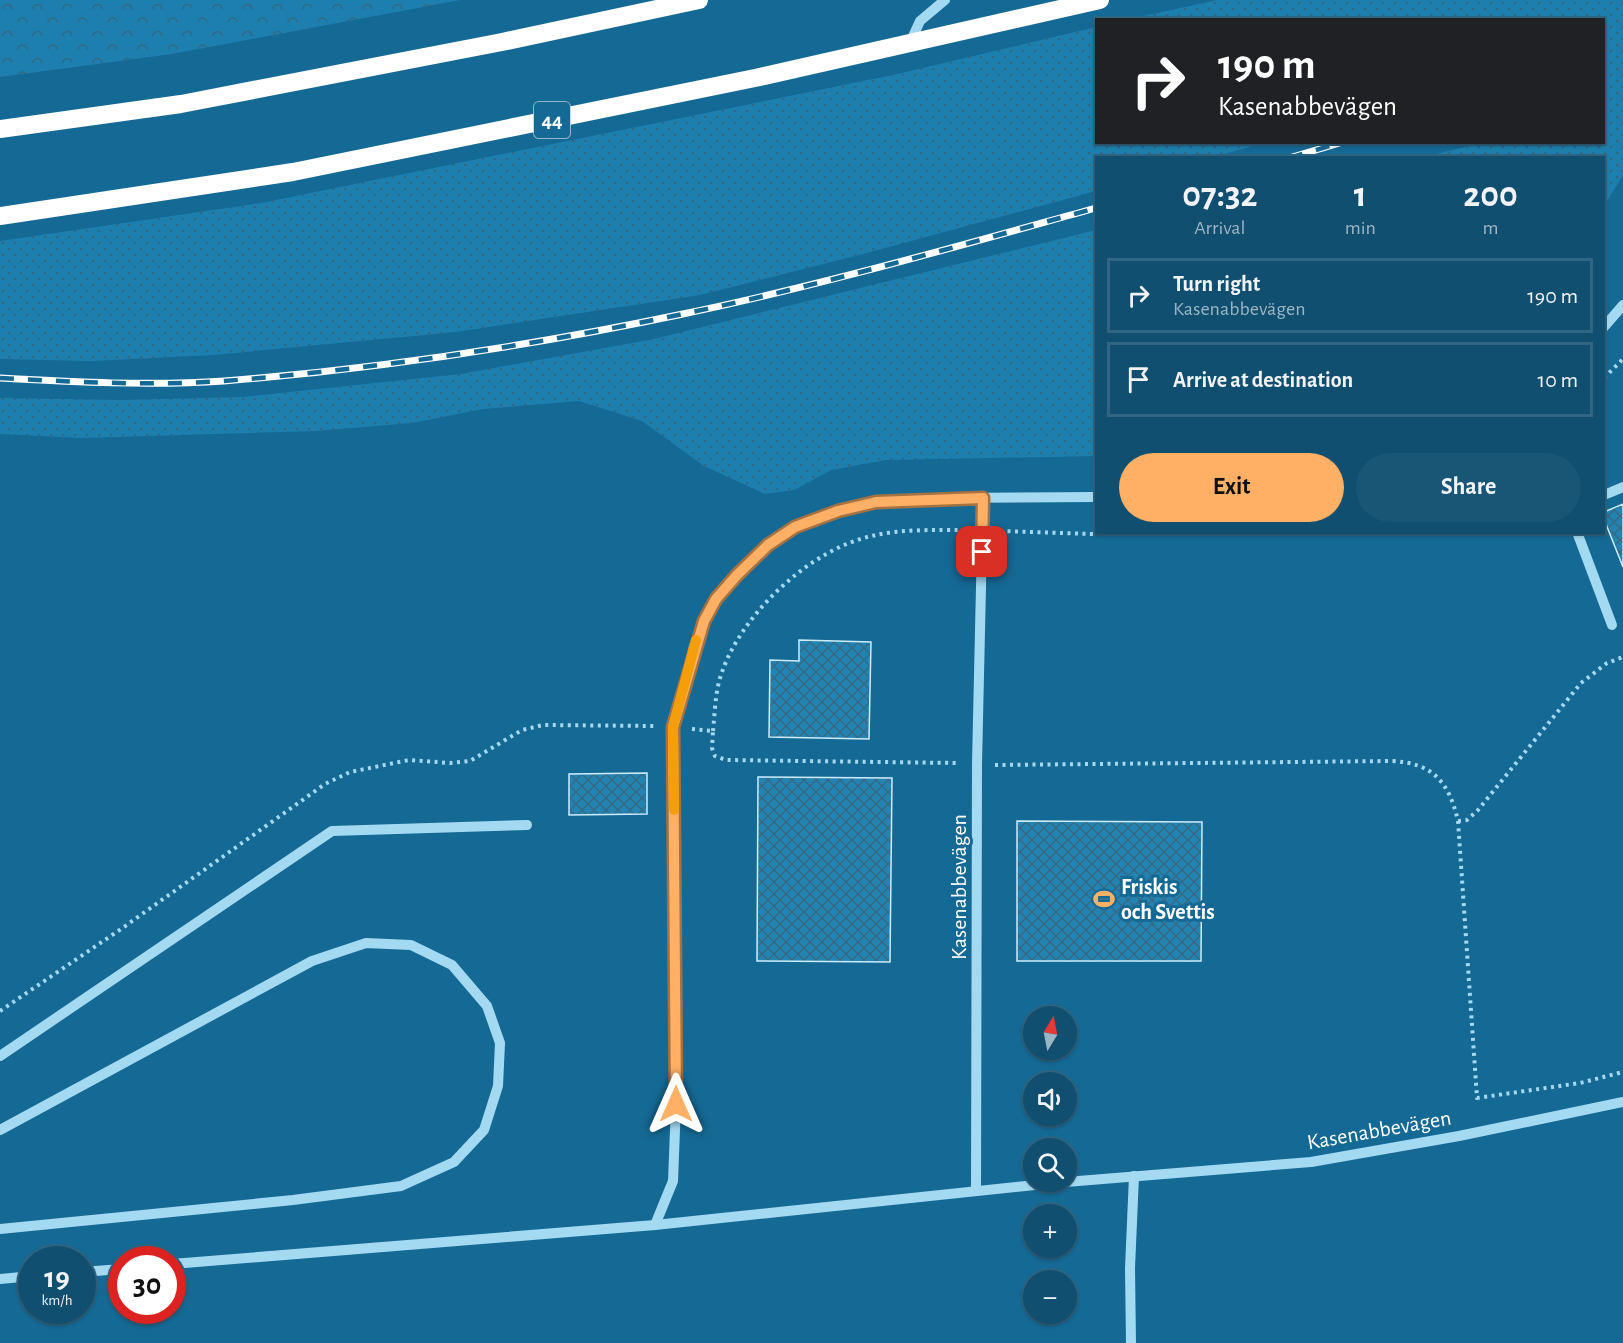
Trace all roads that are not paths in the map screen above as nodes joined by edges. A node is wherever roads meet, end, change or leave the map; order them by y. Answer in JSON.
{"nodes":[{"id":1,"x":699,"y":0,"type":"edge"},
{"id":2,"x":945,"y":0,"type":"edge"},
{"id":3,"x":1100,"y":0,"type":"edge"},
{"id":4,"x":910,"y":43,"type":"junction"},
{"id":5,"x":0,"y":129,"type":"edge"},
{"id":6,"x":0,"y":216,"type":"edge"},
{"id":7,"x":1623,"y":305,"type":"edge"},
{"id":8,"x":1605,"y":326,"type":"edge"},
{"id":9,"x":1623,"y":487,"type":"edge"},
{"id":10,"x":1605,"y":495,"type":"edge"},
{"id":11,"x":1095,"y":497,"type":"edge"},
{"id":12,"x":983,"y":498,"type":"junction"},
{"id":13,"x":1578,"y":534,"type":"edge"},
{"id":14,"x":1612,"y":626,"type":"dead end"},
{"id":15,"x":527,"y":825,"type":"dead end"},
{"id":16,"x":0,"y":1056,"type":"edge"},
{"id":17,"x":1623,"y":1102,"type":"edge"},
{"id":18,"x":0,"y":1130,"type":"edge"},
{"id":19,"x":1134,"y":1176,"type":"junction"},
{"id":20,"x":1077,"y":1181,"type":"edge"},
{"id":21,"x":1023,"y":1185,"type":"edge"},
{"id":22,"x":976,"y":1189,"type":"junction"},
{"id":23,"x":655,"y":1225,"type":"junction"},
{"id":24,"x":0,"y":1229,"type":"edge"},
{"id":25,"x":186,"y":1263,"type":"edge"},
{"id":26,"x":18,"y":1277,"type":"edge"},
{"id":27,"x":0,"y":1278,"type":"edge"},
{"id":28,"x":1131,"y":1343,"type":"edge"}],
"edges":[{"from":1,"to":5,"type":"highway"},
{"from":2,"to":4,"type":"street"},
{"from":3,"to":4,"type":"highway","number":"44"},
{"from":4,"to":6,"type":"highway","number":"44"},
{"from":7,"to":8,"type":"street"},
{"from":9,"to":10,"type":"street"},
{"from":11,"to":12,"type":"street"},
{"from":12,"to":22,"type":"street","name":"Kasenabbevägen"},
{"from":12,"to":23,"type":"street"},
{"from":13,"to":14,"type":"street"},
{"from":15,"to":16,"type":"street"},
{"from":17,"to":19,"type":"street","name":"Kasenabbevägen"},
{"from":18,"to":24,"type":"street"},
{"from":19,"to":20,"type":"street","name":"Kasenabbevägen"},
{"from":19,"to":28,"type":"street"},
{"from":21,"to":22,"type":"street","name":"Kasenabbevägen"},
{"from":22,"to":23,"type":"street"},
{"from":23,"to":25,"type":"street"},
{"from":26,"to":27,"type":"street"}]}
